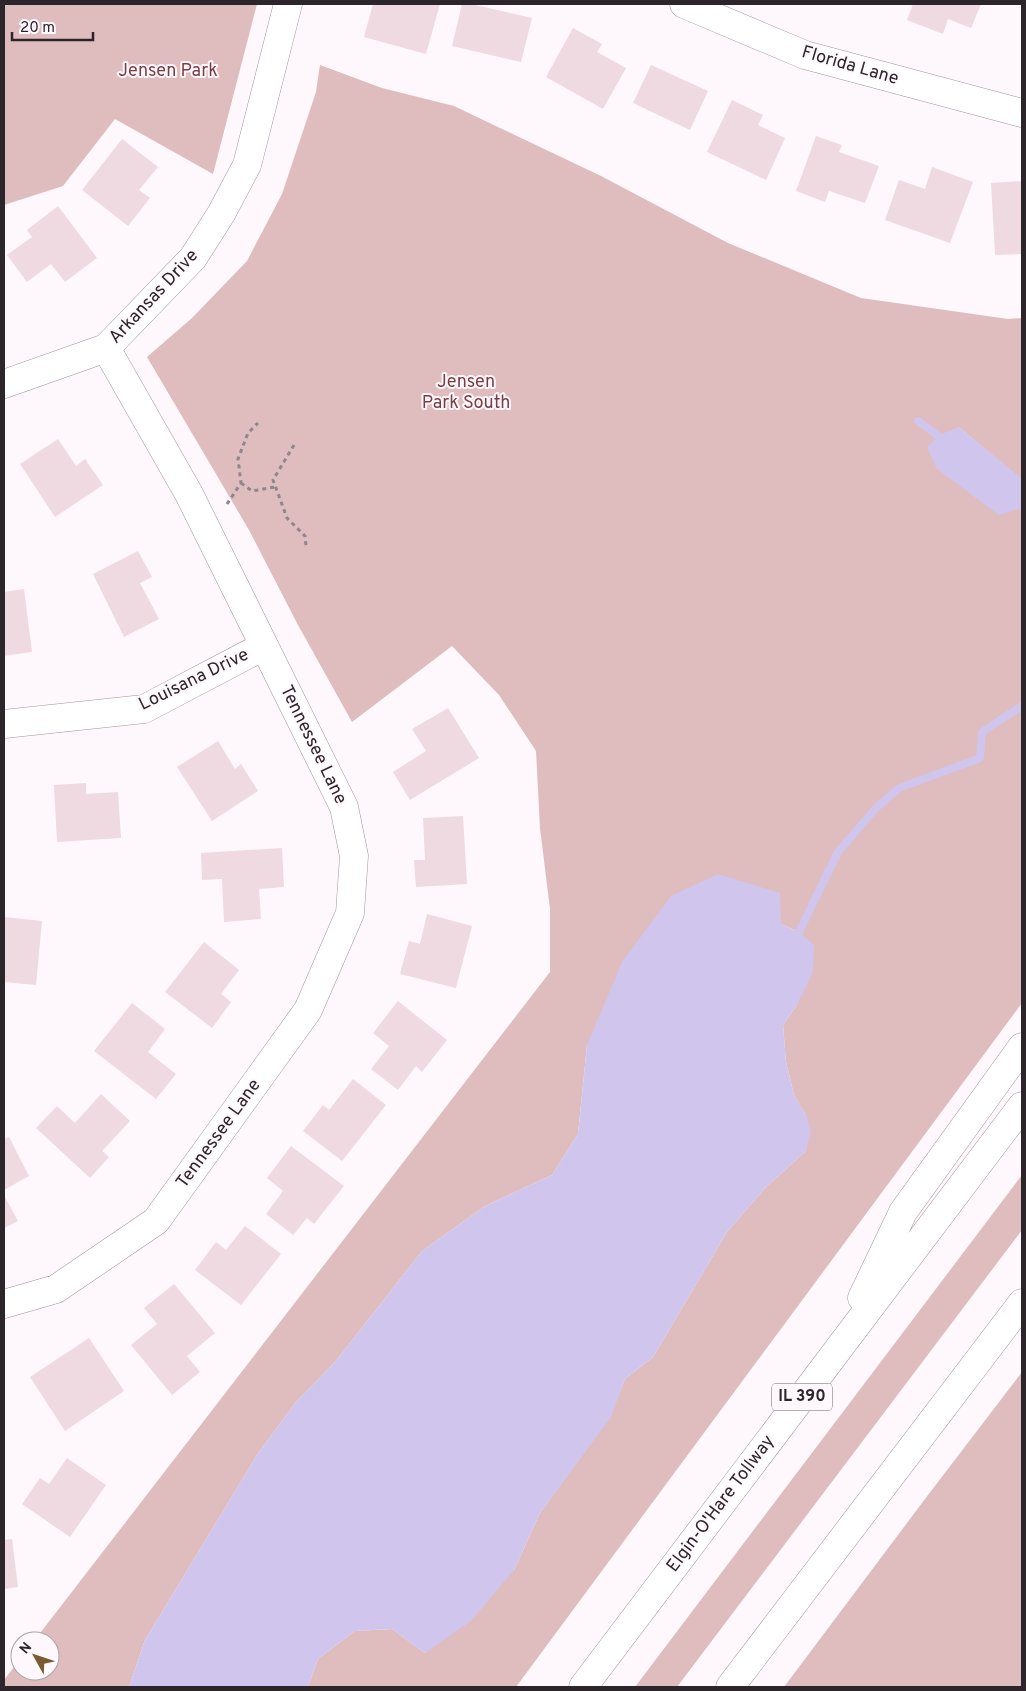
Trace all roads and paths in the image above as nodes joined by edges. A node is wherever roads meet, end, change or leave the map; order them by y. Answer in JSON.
{"nodes":[{"id":1,"x":288,"y":4,"type":"edge"},
{"id":2,"x":684,"y":4,"type":"edge"},
{"id":3,"x":1022,"y":112,"type":"edge"},
{"id":4,"x":106,"y":348,"type":"junction"},
{"id":5,"x":4,"y":384,"type":"edge"},
{"id":6,"x":258,"y":423,"type":"dead end"},
{"id":7,"x":294,"y":445,"type":"dead end"},
{"id":8,"x":240,"y":483,"type":"junction"},
{"id":9,"x":275,"y":487,"type":"junction"},
{"id":10,"x":227,"y":504,"type":"dead end"},
{"id":11,"x":306,"y":546,"type":"dead end"},
{"id":12,"x":264,"y":646,"type":"junction"},
{"id":13,"x":4,"y":724,"type":"edge"},
{"id":14,"x":1022,"y":1047,"type":"edge"},
{"id":15,"x":1022,"y":1106,"type":"edge"},
{"id":16,"x":1022,"y":1302,"type":"edge"},
{"id":17,"x":4,"y":1304,"type":"edge"},
{"id":18,"x":838,"y":1349,"type":"junction"},
{"id":19,"x":583,"y":1687,"type":"edge"},
{"id":20,"x":730,"y":1687,"type":"edge"}],
"edges":[{"from":1,"to":4,"type":"main road","name":"Arkansas Drive"},
{"from":2,"to":3,"type":"main road","name":"Florida Lane"},
{"from":4,"to":5,"type":"main road","name":"Arkansas Drive"},
{"from":4,"to":12,"type":"main road","name":"Tennessee Lane"},
{"from":6,"to":8,"type":"path"},
{"from":7,"to":9,"type":"path"},
{"from":8,"to":9,"type":"path"},
{"from":8,"to":10,"type":"path"},
{"from":9,"to":11,"type":"path"},
{"from":12,"to":13,"type":"main road","name":"Louisana Drive"},
{"from":12,"to":17,"type":"main road","name":"Tennessee Lane"},
{"from":14,"to":18,"type":"main road"},
{"from":15,"to":18,"type":"main road","name":"Elgin-O'Hare Tollway","number":"IL 390"},
{"from":16,"to":20,"type":"main road"},
{"from":18,"to":19,"type":"main road","name":"Elgin-O'Hare Tollway","number":"IL 390"}]}
